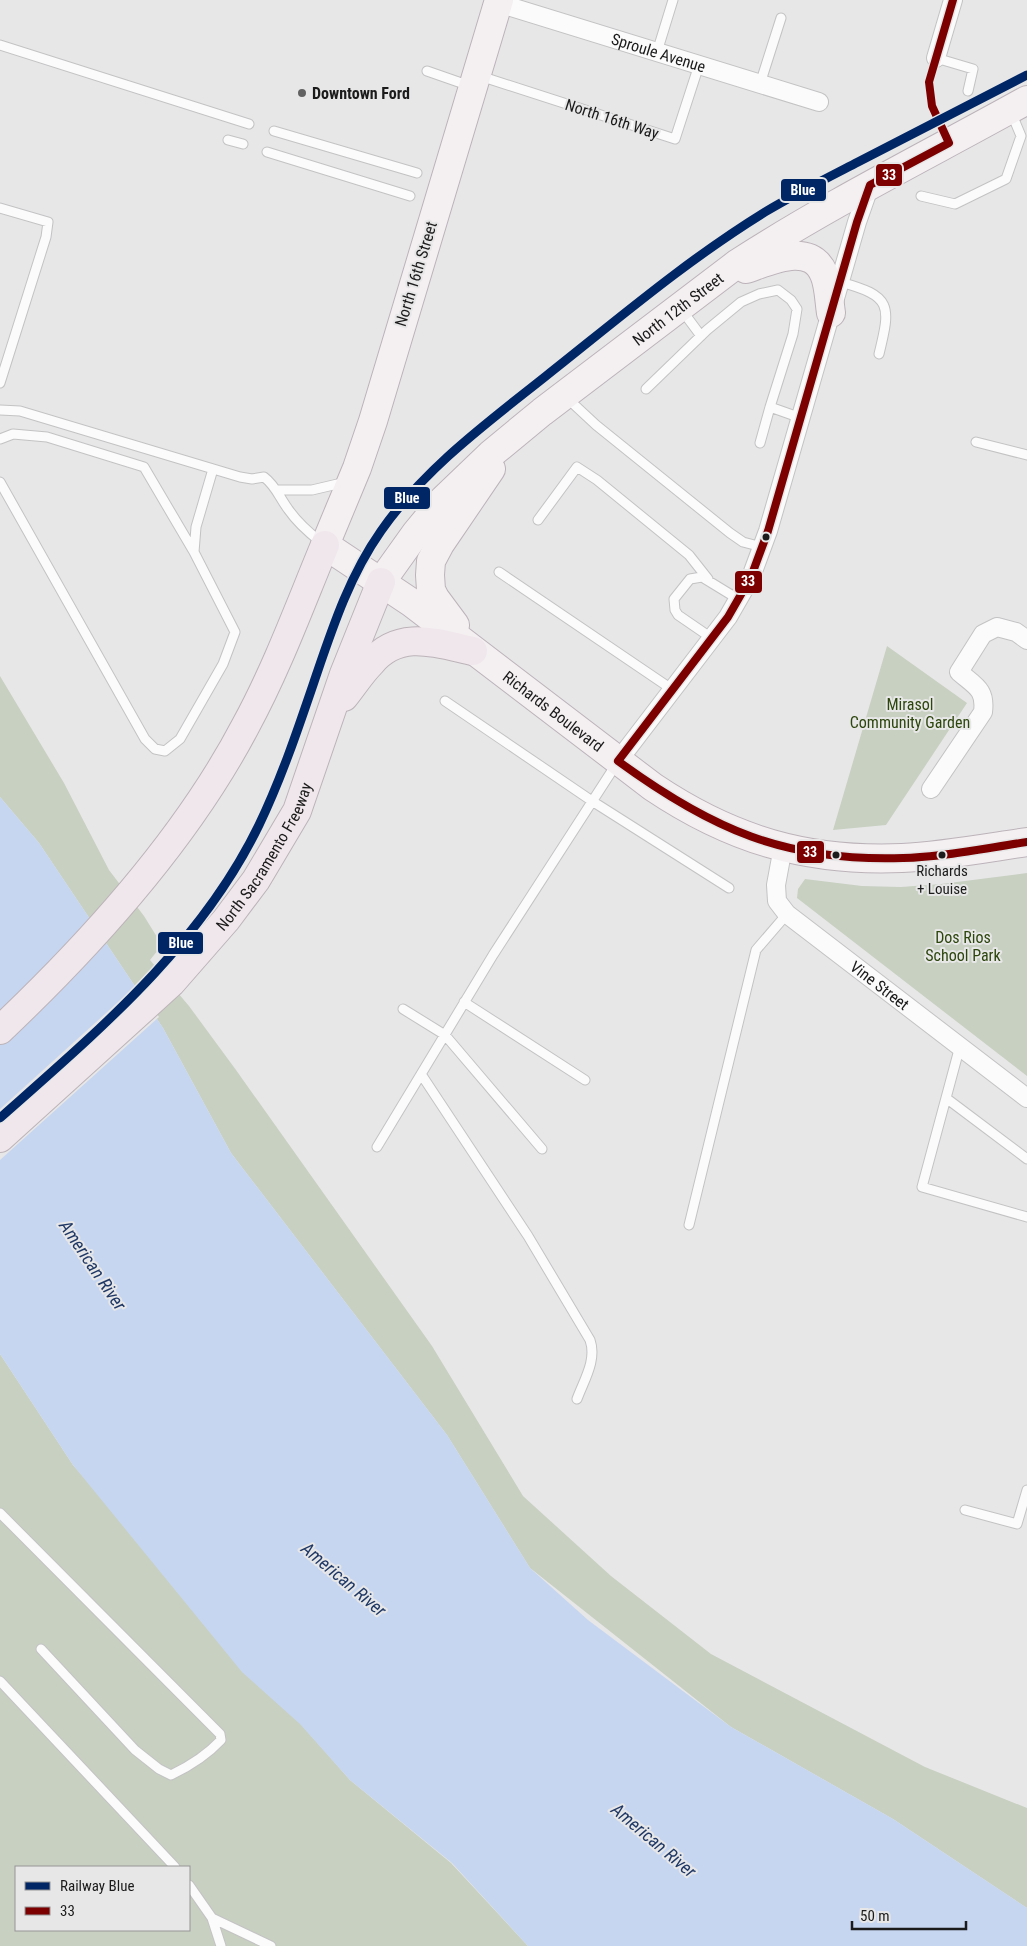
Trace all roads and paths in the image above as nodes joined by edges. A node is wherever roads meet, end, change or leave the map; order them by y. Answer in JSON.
{"nodes":[{"id":1,"x":673,"y":0,"type":"edge"},
{"id":2,"x":953,"y":0,"type":"edge"},
{"id":3,"x":498,"y":2,"type":"edge"},
{"id":4,"x":780,"y":18,"type":"dead end"},
{"id":5,"x":0,"y":45,"type":"edge"},
{"id":6,"x":657,"y":52,"type":"junction"},
{"id":7,"x":936,"y":58,"type":"joint"},
{"id":8,"x":699,"y":66,"type":"junction"},
{"id":9,"x":427,"y":71,"type":"dead end"},
{"id":10,"x":474,"y":81,"type":"junction"},
{"id":11,"x":760,"y":84,"type":"junction"},
{"id":12,"x":968,"y":92,"type":"dead end"},
{"id":13,"x":819,"y":102,"type":"dead end"},
{"id":14,"x":1019,"y":105,"type":"edge"},
{"id":15,"x":249,"y":124,"type":"dead end"},
{"id":16,"x":274,"y":131,"type":"dead end"},
{"id":17,"x":228,"y":140,"type":"dead end"},
{"id":18,"x":243,"y":144,"type":"dead end"},
{"id":19,"x":267,"y":152,"type":"dead end"},
{"id":20,"x":417,"y":173,"type":"dead end"},
{"id":21,"x":870,"y":185,"type":"junction"},
{"id":22,"x":410,"y":196,"type":"dead end"},
{"id":23,"x":920,"y":196,"type":"dead end"},
{"id":24,"x":0,"y":208,"type":"edge"},
{"id":25,"x":717,"y":279,"type":"junction"},
{"id":26,"x":840,"y":282,"type":"junction"},
{"id":27,"x":680,"y":307,"type":"junction"},
{"id":28,"x":831,"y":312,"type":"junction"},
{"id":29,"x":701,"y":336,"type":"junction"},
{"id":30,"x":879,"y":354,"type":"dead end"},
{"id":31,"x":0,"y":384,"type":"edge"},
{"id":32,"x":646,"y":389,"type":"dead end"},
{"id":33,"x":564,"y":396,"type":"junction"},
{"id":34,"x":770,"y":408,"type":"junction"},
{"id":35,"x":0,"y":410,"type":"edge"},
{"id":36,"x":801,"y":418,"type":"junction"},
{"id":37,"x":511,"y":437,"type":"junction"},
{"id":38,"x":0,"y":439,"type":"edge"},
{"id":39,"x":976,"y":442,"type":"dead end"},
{"id":40,"x":760,"y":443,"type":"dead end"},
{"id":41,"x":1026,"y":454,"type":"edge"},
{"id":42,"x":213,"y":470,"type":"junction"},
{"id":43,"x":351,"y":480,"type":"junction"},
{"id":44,"x":0,"y":482,"type":"edge"},
{"id":45,"x":277,"y":490,"type":"junction"},
{"id":46,"x":538,"y":520,"type":"dead end"},
{"id":47,"x":325,"y":545,"type":"junction"},
{"id":48,"x":762,"y":547,"type":"junction"},
{"id":49,"x":194,"y":552,"type":"junction"},
{"id":50,"x":499,"y":572,"type":"dead end"},
{"id":51,"x":708,"y":579,"type":"junction"},
{"id":52,"x":376,"y":594,"type":"junction"},
{"id":53,"x":738,"y":599,"type":"junction"},
{"id":54,"x":713,"y":639,"type":"junction"},
{"id":55,"x":1027,"y":640,"type":"edge"},
{"id":56,"x":473,"y":651,"type":"junction"},
{"id":57,"x":673,"y":690,"type":"junction"},
{"id":58,"x":445,"y":701,"type":"dead end"},
{"id":59,"x":330,"y":716,"type":"junction"},
{"id":60,"x":618,"y":761,"type":"junction"},
{"id":61,"x":931,"y":789,"type":"dead end"},
{"id":62,"x":592,"y":801,"type":"junction"},
{"id":63,"x":1027,"y":842,"type":"edge"},
{"id":64,"x":783,"y":848,"type":"junction"},
{"id":65,"x":729,"y":888,"type":"dead end"},
{"id":66,"x":787,"y":914,"type":"junction"},
{"id":67,"x":464,"y":1002,"type":"junction"},
{"id":68,"x":403,"y":1010,"type":"dead end"},
{"id":69,"x":0,"y":1030,"type":"edge"},
{"id":70,"x":445,"y":1035,"type":"junction"},
{"id":71,"x":960,"y":1046,"type":"junction"},
{"id":72,"x":421,"y":1074,"type":"junction"},
{"id":73,"x":585,"y":1080,"type":"dead end"},
{"id":74,"x":946,"y":1098,"type":"junction"},
{"id":75,"x":1027,"y":1098,"type":"edge"},
{"id":76,"x":0,"y":1138,"type":"edge"},
{"id":77,"x":377,"y":1148,"type":"dead end"},
{"id":78,"x":542,"y":1149,"type":"dead end"},
{"id":79,"x":1027,"y":1159,"type":"edge"},
{"id":80,"x":1027,"y":1217,"type":"edge"},
{"id":81,"x":689,"y":1225,"type":"dead end"},
{"id":82,"x":577,"y":1399,"type":"dead end"},
{"id":83,"x":1027,"y":1490,"type":"edge"},
{"id":84,"x":965,"y":1510,"type":"dead end"},
{"id":85,"x":0,"y":1513,"type":"edge"},
{"id":86,"x":41,"y":1650,"type":"dead end"},
{"id":87,"x":0,"y":1681,"type":"edge"},
{"id":88,"x":174,"y":1866,"type":"edge"},
{"id":89,"x":190,"y":1886,"type":"edge"},
{"id":90,"x":212,"y":1918,"type":"junction"},
{"id":91,"x":220,"y":1946,"type":"edge"},
{"id":92,"x":272,"y":1946,"type":"edge"}],
"edges":[{"from":1,"to":6,"type":"lane"},
{"from":2,"to":7,"type":"street"},
{"from":3,"to":6,"type":"street","name":"Sproule Avenue"},
{"from":3,"to":10,"type":"main road","name":"North 16th Street"},
{"from":4,"to":11,"type":"lane"},
{"from":5,"to":15,"type":"lane"},
{"from":6,"to":8,"type":"street","name":"Sproule Avenue"},
{"from":7,"to":12,"type":"lane"},
{"from":8,"to":10,"type":"lane","name":"North 16th Way"},
{"from":8,"to":11,"type":"street","name":"Sproule Avenue"},
{"from":9,"to":10,"type":"lane"},
{"from":10,"to":43,"type":"main road","name":"North 16th Street"},
{"from":11,"to":13,"type":"street","name":"Sproule Avenue"},
{"from":14,"to":21,"type":"main road","name":"North 12th Street"},
{"from":14,"to":23,"type":"lane"},
{"from":16,"to":20,"type":"lane"},
{"from":17,"to":18,"type":"lane"},
{"from":19,"to":22,"type":"lane"},
{"from":21,"to":25,"type":"main road","name":"North 12th Street"},
{"from":21,"to":26,"type":"street"},
{"from":24,"to":31,"type":"lane"},
{"from":25,"to":27,"type":"main road","name":"North 12th Street"},
{"from":25,"to":28,"type":"main road"},
{"from":26,"to":28,"type":"street"},
{"from":26,"to":30,"type":"lane"},
{"from":27,"to":29,"type":"lane"},
{"from":27,"to":33,"type":"main road","name":"North 12th Street"},
{"from":28,"to":36,"type":"street"},
{"from":29,"to":32,"type":"lane"},
{"from":29,"to":34,"type":"lane"},
{"from":33,"to":37,"type":"main road","name":"North 12th Street"},
{"from":33,"to":48,"type":"lane"},
{"from":34,"to":36,"type":"lane"},
{"from":34,"to":40,"type":"lane"},
{"from":35,"to":42,"type":"lane"},
{"from":36,"to":48,"type":"street"},
{"from":37,"to":52,"type":"main road","name":"North 12th Street"},
{"from":37,"to":56,"type":"main road"},
{"from":38,"to":49,"type":"lane"},
{"from":39,"to":41,"type":"lane"},
{"from":42,"to":45,"type":"lane"},
{"from":42,"to":49,"type":"lane"},
{"from":43,"to":45,"type":"lane"},
{"from":43,"to":47,"type":"main road","name":"North 16th Street"},
{"from":44,"to":49,"type":"lane"},
{"from":45,"to":47,"type":"lane"},
{"from":46,"to":51,"type":"lane"},
{"from":47,"to":52,"type":"main road","name":"Richards Boulevard"},
{"from":47,"to":69,"type":"highway"},
{"from":48,"to":53,"type":"street"},
{"from":50,"to":57,"type":"lane"},
{"from":51,"to":53,"type":"lane"},
{"from":51,"to":54,"type":"lane"},
{"from":52,"to":56,"type":"main road","name":"Richards Boulevard"},
{"from":52,"to":59,"type":"highway","name":"North Sacramento Freeway"},
{"from":53,"to":54,"type":"street"},
{"from":54,"to":57,"type":"street"},
{"from":55,"to":61,"type":"street"},
{"from":56,"to":59,"type":"highway"},
{"from":56,"to":60,"type":"main road","name":"Richards Boulevard"},
{"from":57,"to":60,"type":"street"},
{"from":58,"to":62,"type":"lane"},
{"from":59,"to":76,"type":"highway","name":"North Sacramento Freeway"},
{"from":60,"to":62,"type":"lane"},
{"from":60,"to":64,"type":"main road","name":"Richards Boulevard"},
{"from":62,"to":65,"type":"lane"},
{"from":62,"to":67,"type":"lane"},
{"from":63,"to":64,"type":"main road","name":"Richards Boulevard"},
{"from":64,"to":66,"type":"street","name":"Vine Street"},
{"from":66,"to":71,"type":"street","name":"Vine Street"},
{"from":66,"to":81,"type":"lane"},
{"from":67,"to":70,"type":"lane"},
{"from":67,"to":73,"type":"lane"},
{"from":68,"to":70,"type":"lane"},
{"from":70,"to":72,"type":"lane"},
{"from":70,"to":78,"type":"lane"},
{"from":71,"to":74,"type":"lane"},
{"from":71,"to":75,"type":"street","name":"Vine Street"},
{"from":72,"to":77,"type":"lane"},
{"from":72,"to":82,"type":"lane"},
{"from":74,"to":79,"type":"lane"},
{"from":74,"to":80,"type":"lane"},
{"from":83,"to":84,"type":"lane"},
{"from":85,"to":86,"type":"lane"},
{"from":87,"to":88,"type":"lane"},
{"from":89,"to":90,"type":"lane"},
{"from":90,"to":91,"type":"lane"},
{"from":90,"to":92,"type":"lane"}]}
